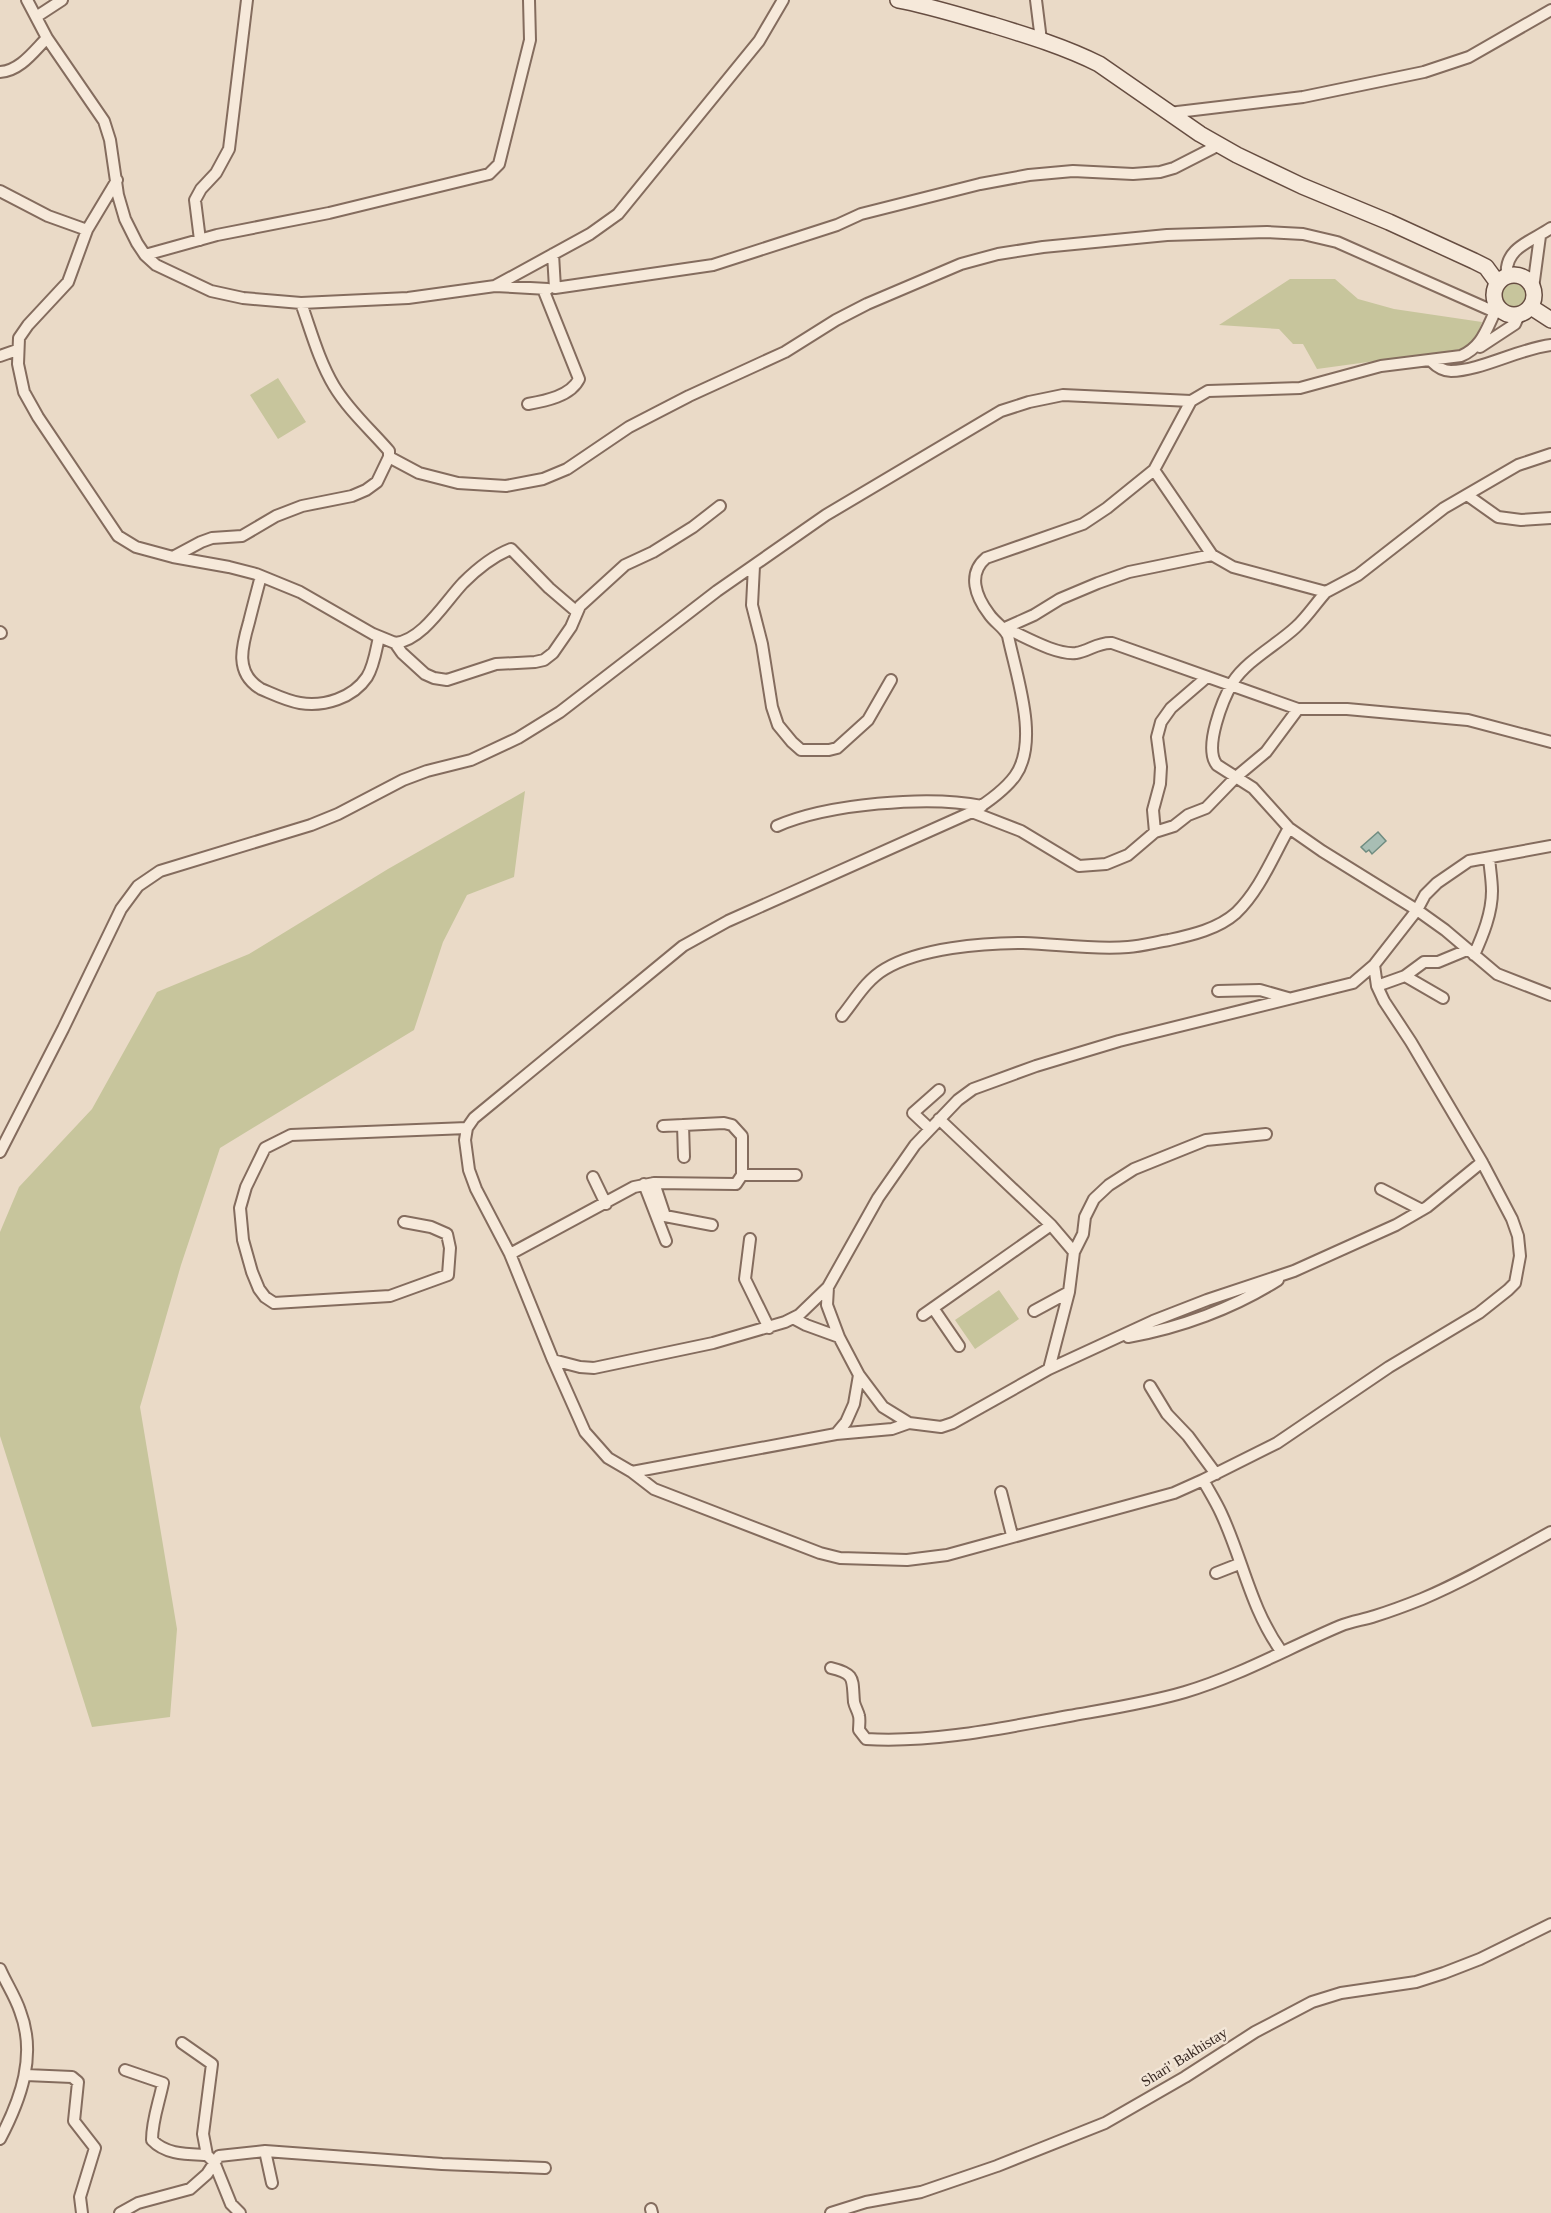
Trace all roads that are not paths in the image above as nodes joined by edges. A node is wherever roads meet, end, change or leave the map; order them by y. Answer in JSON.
{"nodes":[{"id":1,"x":27,"y":0,"type":"edge"},
{"id":2,"x":62,"y":0,"type":"edge"},
{"id":3,"x":247,"y":0,"type":"edge"},
{"id":4,"x":529,"y":0,"type":"edge"},
{"id":5,"x":783,"y":0,"type":"edge"},
{"id":6,"x":898,"y":0,"type":"edge"},
{"id":7,"x":1036,"y":0,"type":"edge"},
{"id":8,"x":1551,"y":10,"type":"edge"},
{"id":9,"x":36,"y":16,"type":"junction"},
{"id":10,"x":47,"y":38,"type":"junction"},
{"id":11,"x":1041,"y":40,"type":"junction"},
{"id":12,"x":0,"y":72,"type":"edge"},
{"id":13,"x":1169,"y":112,"type":"junction"},
{"id":14,"x":1219,"y":145,"type":"junction"},
{"id":15,"x":117,"y":180,"type":"junction"},
{"id":16,"x":0,"y":191,"type":"edge"},
{"id":17,"x":1551,"y":228,"type":"edge"},
{"id":18,"x":87,"y":230,"type":"junction"},
{"id":19,"x":1540,"y":236,"type":"junction"},
{"id":20,"x":200,"y":240,"type":"junction"},
{"id":21,"x":553,"y":254,"type":"junction"},
{"id":22,"x":145,"y":255,"type":"junction"},
{"id":23,"x":1502,"y":279,"type":"junction"},
{"id":24,"x":495,"y":286,"type":"junction"},
{"id":25,"x":1533,"y":288,"type":"junction"},
{"id":26,"x":549,"y":289,"type":"junction"},
{"id":27,"x":301,"y":303,"type":"junction"},
{"id":28,"x":1496,"y":309,"type":"junction"},
{"id":29,"x":1525,"y":311,"type":"junction"},
{"id":30,"x":1551,"y":320,"type":"edge"},
{"id":31,"x":1551,"y":345,"type":"edge"},
{"id":32,"x":17,"y":350,"type":"junction"},
{"id":33,"x":1472,"y":352,"type":"junction"},
{"id":34,"x":0,"y":356,"type":"edge"},
{"id":35,"x":1431,"y":361,"type":"junction"},
{"id":36,"x":1191,"y":400,"type":"junction"},
{"id":37,"x":528,"y":404,"type":"dead end"},
{"id":38,"x":1551,"y":453,"type":"edge"},
{"id":39,"x":389,"y":457,"type":"junction"},
{"id":40,"x":1154,"y":470,"type":"junction"},
{"id":41,"x":1467,"y":495,"type":"junction"},
{"id":42,"x":720,"y":506,"type":"dead end"},
{"id":43,"x":1551,"y":518,"type":"edge"},
{"id":44,"x":1212,"y":555,"type":"junction"},
{"id":45,"x":173,"y":557,"type":"junction"},
{"id":46,"x":754,"y":566,"type":"junction"},
{"id":47,"x":261,"y":576,"type":"junction"},
{"id":48,"x":1326,"y":592,"type":"junction"},
{"id":49,"x":577,"y":612,"type":"junction"},
{"id":50,"x":1005,"y":628,"type":"junction"},
{"id":51,"x":379,"y":637,"type":"junction"},
{"id":52,"x":395,"y":643,"type":"junction"},
{"id":53,"x":1207,"y":677,"type":"junction"},
{"id":54,"x":891,"y":680,"type":"dead end"},
{"id":55,"x":1232,"y":686,"type":"junction"},
{"id":56,"x":1298,"y":709,"type":"junction"},
{"id":57,"x":1551,"y":742,"type":"edge"},
{"id":58,"x":1236,"y":777,"type":"junction"},
{"id":59,"x":977,"y":809,"type":"junction"},
{"id":60,"x":777,"y":826,"type":"dead end"},
{"id":61,"x":1289,"y":828,"type":"junction"},
{"id":62,"x":1155,"y":832,"type":"junction"},
{"id":63,"x":1551,"y":846,"type":"edge"},
{"id":64,"x":1489,"y":858,"type":"junction"},
{"id":65,"x":1417,"y":910,"type":"junction"},
{"id":66,"x":1471,"y":952,"type":"junction"},
{"id":67,"x":1374,"y":966,"type":"junction"},
{"id":68,"x":1405,"y":976,"type":"junction"},
{"id":69,"x":1377,"y":986,"type":"junction"},
{"id":70,"x":1218,"y":992,"type":"dead end"},
{"id":71,"x":1551,"y":995,"type":"edge"},
{"id":72,"x":1288,"y":998,"type":"junction"},
{"id":73,"x":1443,"y":998,"type":"dead end"},
{"id":74,"x":842,"y":1016,"type":"dead end"},
{"id":75,"x":939,"y":1090,"type":"dead end"},
{"id":76,"x":939,"y":1119,"type":"junction"},
{"id":77,"x":683,"y":1125,"type":"junction"},
{"id":78,"x":663,"y":1126,"type":"dead end"},
{"id":79,"x":466,"y":1128,"type":"junction"},
{"id":80,"x":930,"y":1129,"type":"junction"},
{"id":81,"x":1266,"y":1134,"type":"dead end"},
{"id":82,"x":0,"y":1152,"type":"edge"},
{"id":83,"x":684,"y":1157,"type":"dead end"},
{"id":84,"x":1482,"y":1162,"type":"junction"},
{"id":85,"x":742,"y":1175,"type":"junction"},
{"id":86,"x":796,"y":1175,"type":"dead end"},
{"id":87,"x":593,"y":1177,"type":"dead end"},
{"id":88,"x":649,"y":1184,"type":"junction"},
{"id":89,"x":1381,"y":1189,"type":"dead end"},
{"id":90,"x":606,"y":1204,"type":"junction"},
{"id":91,"x":1422,"y":1210,"type":"junction"},
{"id":92,"x":404,"y":1222,"type":"dead end"},
{"id":93,"x":712,"y":1225,"type":"dead end"},
{"id":94,"x":1051,"y":1225,"type":"junction"},
{"id":95,"x":750,"y":1239,"type":"dead end"},
{"id":96,"x":666,"y":1241,"type":"dead end"},
{"id":97,"x":1074,"y":1252,"type":"junction"},
{"id":98,"x":510,"y":1254,"type":"junction"},
{"id":99,"x":828,"y":1287,"type":"junction"},
{"id":100,"x":1069,"y":1292,"type":"junction"},
{"id":101,"x":933,"y":1308,"type":"junction"},
{"id":102,"x":1034,"y":1311,"type":"dead end"},
{"id":103,"x":923,"y":1315,"type":"dead end"},
{"id":104,"x":793,"y":1318,"type":"junction"},
{"id":105,"x":769,"y":1328,"type":"junction"},
{"id":106,"x":838,"y":1337,"type":"junction"},
{"id":107,"x":959,"y":1346,"type":"dead end"},
{"id":108,"x":553,"y":1360,"type":"junction"},
{"id":109,"x":1049,"y":1369,"type":"junction"},
{"id":110,"x":859,"y":1375,"type":"junction"},
{"id":111,"x":1150,"y":1386,"type":"dead end"},
{"id":112,"x":909,"y":1423,"type":"junction"},
{"id":113,"x":836,"y":1434,"type":"junction"},
{"id":114,"x":632,"y":1472,"type":"junction"},
{"id":115,"x":1216,"y":1474,"type":"junction"},
{"id":116,"x":1203,"y":1480,"type":"junction"},
{"id":117,"x":1001,"y":1491,"type":"dead end"},
{"id":118,"x":1551,"y":1532,"type":"edge"},
{"id":119,"x":1012,"y":1535,"type":"junction"},
{"id":120,"x":1239,"y":1564,"type":"junction"},
{"id":121,"x":1216,"y":1573,"type":"dead end"},
{"id":122,"x":1281,"y":1652,"type":"junction"},
{"id":123,"x":831,"y":1668,"type":"dead end"},
{"id":124,"x":1551,"y":1924,"type":"edge"},
{"id":125,"x":0,"y":1969,"type":"edge"},
{"id":126,"x":4,"y":1988,"type":"edge"},
{"id":127,"x":182,"y":2043,"type":"dead end"},
{"id":128,"x":125,"y":2070,"type":"dead end"},
{"id":129,"x":26,"y":2075,"type":"junction"},
{"id":130,"x":0,"y":2139,"type":"edge"},
{"id":131,"x":266,"y":2151,"type":"junction"},
{"id":132,"x":211,"y":2158,"type":"junction"},
{"id":133,"x":545,"y":2168,"type":"dead end"},
{"id":134,"x":272,"y":2182,"type":"dead end"},
{"id":135,"x":82,"y":2213,"type":"edge"},
{"id":136,"x":120,"y":2213,"type":"edge"},
{"id":137,"x":240,"y":2213,"type":"edge"},
{"id":138,"x":831,"y":2213,"type":"edge"}],
"edges":[{"from":1,"to":9,"type":"street"},
{"from":2,"to":9,"type":"street"},
{"from":3,"to":20,"type":"street"},
{"from":4,"to":20,"type":"street"},
{"from":5,"to":21,"type":"street"},
{"from":6,"to":11,"type":"street"},
{"from":7,"to":11,"type":"street"},
{"from":8,"to":13,"type":"street"},
{"from":9,"to":10,"type":"street"},
{"from":10,"to":12,"type":"street"},
{"from":10,"to":15,"type":"street"},
{"from":11,"to":13,"type":"street"},
{"from":13,"to":14,"type":"street"},
{"from":14,"to":23,"type":"street"},
{"from":14,"to":26,"type":"street"},
{"from":15,"to":18,"type":"street"},
{"from":15,"to":22,"type":"street"},
{"from":16,"to":18,"type":"street"},
{"from":17,"to":19,"type":"street"},
{"from":18,"to":32,"type":"street"},
{"from":19,"to":23,"type":"street"},
{"from":19,"to":25,"type":"street"},
{"from":20,"to":22,"type":"street"},
{"from":21,"to":24,"type":"street"},
{"from":21,"to":26,"type":"street"},
{"from":22,"to":27,"type":"street"},
{"from":23,"to":25,"type":"street"},
{"from":23,"to":28,"type":"street"},
{"from":24,"to":26,"type":"street"},
{"from":24,"to":27,"type":"street"},
{"from":25,"to":29,"type":"street"},
{"from":26,"to":37,"type":"street"},
{"from":27,"to":39,"type":"street"},
{"from":28,"to":29,"type":"street"},
{"from":28,"to":33,"type":"street"},
{"from":28,"to":39,"type":"street"},
{"from":29,"to":30,"type":"street"},
{"from":29,"to":33,"type":"street"},
{"from":31,"to":35,"type":"street"},
{"from":32,"to":34,"type":"street"},
{"from":32,"to":45,"type":"street"},
{"from":33,"to":35,"type":"street"},
{"from":35,"to":36,"type":"street"},
{"from":36,"to":40,"type":"street"},
{"from":36,"to":46,"type":"street"},
{"from":38,"to":41,"type":"street"},
{"from":39,"to":45,"type":"street"},
{"from":40,"to":44,"type":"street"},
{"from":40,"to":50,"type":"street"},
{"from":41,"to":43,"type":"street"},
{"from":41,"to":48,"type":"street"},
{"from":42,"to":49,"type":"street"},
{"from":44,"to":48,"type":"street"},
{"from":44,"to":50,"type":"street"},
{"from":45,"to":47,"type":"street"},
{"from":46,"to":54,"type":"street"},
{"from":46,"to":82,"type":"street"},
{"from":47,"to":51,"type":"street"},
{"from":47,"to":51,"type":"street"},
{"from":48,"to":55,"type":"street"},
{"from":49,"to":52,"type":"street"},
{"from":49,"to":52,"type":"street"},
{"from":50,"to":53,"type":"street"},
{"from":50,"to":59,"type":"street"},
{"from":51,"to":52,"type":"street"},
{"from":53,"to":55,"type":"street"},
{"from":53,"to":62,"type":"street"},
{"from":55,"to":56,"type":"street"},
{"from":55,"to":58,"type":"street"},
{"from":56,"to":57,"type":"street"},
{"from":56,"to":58,"type":"street"},
{"from":58,"to":61,"type":"street"},
{"from":58,"to":62,"type":"street"},
{"from":59,"to":60,"type":"street"},
{"from":59,"to":62,"type":"street"},
{"from":59,"to":79,"type":"street"},
{"from":61,"to":65,"type":"street"},
{"from":61,"to":74,"type":"street"},
{"from":63,"to":64,"type":"street"},
{"from":64,"to":65,"type":"street"},
{"from":64,"to":66,"type":"street"},
{"from":65,"to":66,"type":"street"},
{"from":65,"to":67,"type":"street"},
{"from":66,"to":68,"type":"street"},
{"from":66,"to":71,"type":"street"},
{"from":67,"to":69,"type":"street"},
{"from":67,"to":72,"type":"street"},
{"from":68,"to":69,"type":"street"},
{"from":68,"to":73,"type":"street"},
{"from":69,"to":84,"type":"street"},
{"from":70,"to":72,"type":"street"},
{"from":72,"to":76,"type":"street"},
{"from":75,"to":80,"type":"street"},
{"from":76,"to":80,"type":"street"},
{"from":76,"to":94,"type":"street"},
{"from":77,"to":78,"type":"street"},
{"from":77,"to":83,"type":"street"},
{"from":77,"to":85,"type":"street"},
{"from":79,"to":92,"type":"street"},
{"from":79,"to":98,"type":"street"},
{"from":80,"to":99,"type":"street"},
{"from":81,"to":97,"type":"street"},
{"from":84,"to":91,"type":"street"},
{"from":84,"to":115,"type":"street"},
{"from":85,"to":86,"type":"street"},
{"from":85,"to":88,"type":"street"},
{"from":87,"to":90,"type":"street"},
{"from":88,"to":90,"type":"street"},
{"from":88,"to":93,"type":"street"},
{"from":88,"to":96,"type":"street"},
{"from":89,"to":91,"type":"street"},
{"from":90,"to":98,"type":"street"},
{"from":91,"to":109,"type":"street"},
{"from":94,"to":97,"type":"street"},
{"from":94,"to":101,"type":"street"},
{"from":95,"to":105,"type":"street"},
{"from":97,"to":100,"type":"street"},
{"from":98,"to":108,"type":"street"},
{"from":99,"to":104,"type":"street"},
{"from":99,"to":106,"type":"street"},
{"from":100,"to":102,"type":"street"},
{"from":100,"to":109,"type":"street"},
{"from":101,"to":103,"type":"street"},
{"from":101,"to":107,"type":"street"},
{"from":104,"to":105,"type":"street"},
{"from":104,"to":106,"type":"street"},
{"from":105,"to":108,"type":"street"},
{"from":106,"to":110,"type":"street"},
{"from":108,"to":114,"type":"street"},
{"from":109,"to":112,"type":"street"},
{"from":110,"to":112,"type":"street"},
{"from":110,"to":113,"type":"street"},
{"from":111,"to":115,"type":"street"},
{"from":112,"to":113,"type":"street"},
{"from":113,"to":114,"type":"street"},
{"from":114,"to":119,"type":"street"},
{"from":115,"to":116,"type":"street"},
{"from":116,"to":119,"type":"street"},
{"from":116,"to":120,"type":"street"},
{"from":117,"to":119,"type":"street"},
{"from":118,"to":122,"type":"street"},
{"from":120,"to":121,"type":"street"},
{"from":120,"to":122,"type":"street"},
{"from":122,"to":123,"type":"street"},
{"from":124,"to":138,"type":"street","name":"Shari' Bakhistay"},
{"from":125,"to":126,"type":"street"},
{"from":126,"to":129,"type":"street"},
{"from":127,"to":132,"type":"street"},
{"from":128,"to":132,"type":"street"},
{"from":129,"to":130,"type":"street"},
{"from":129,"to":135,"type":"street"},
{"from":131,"to":132,"type":"street"},
{"from":131,"to":133,"type":"street"},
{"from":131,"to":134,"type":"street"},
{"from":132,"to":136,"type":"street"},
{"from":132,"to":137,"type":"street"}]}
